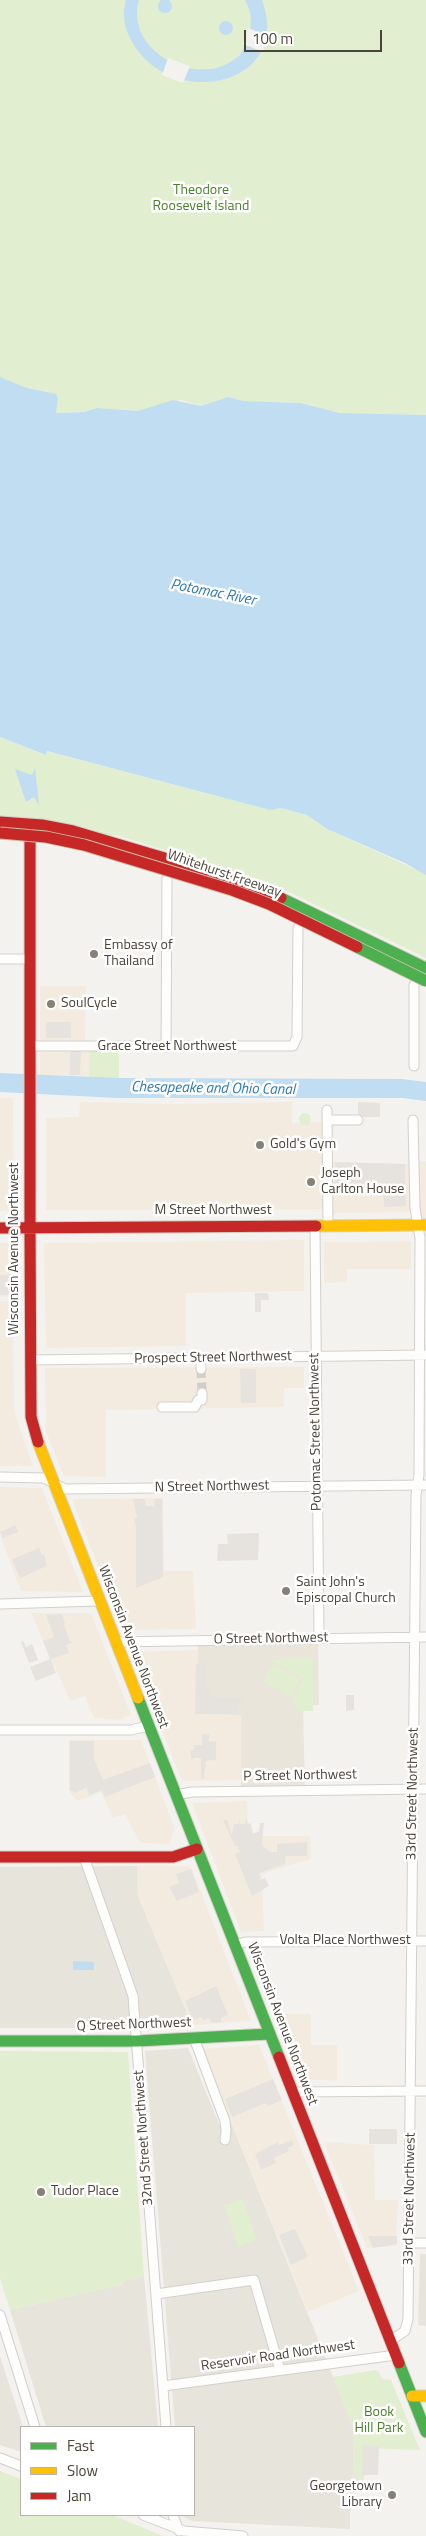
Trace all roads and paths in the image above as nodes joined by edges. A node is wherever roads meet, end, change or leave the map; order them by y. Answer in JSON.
{"nodes":[{"id":1,"x":0,"y":822,"type":"edge"},
{"id":2,"x":0,"y":828,"type":"edge"},
{"id":3,"x":30,"y":831,"type":"junction"},
{"id":4,"x":0,"y":834,"type":"edge"},
{"id":5,"x":167,"y":878,"type":"dead end"},
{"id":6,"x":298,"y":928,"type":"dead end"},
{"id":7,"x":0,"y":959,"type":"edge"},
{"id":8,"x":30,"y":959,"type":"junction"},
{"id":9,"x":426,"y":968,"type":"edge"},
{"id":10,"x":426,"y":975,"type":"edge"},
{"id":11,"x":426,"y":981,"type":"edge"},
{"id":12,"x":414,"y":985,"type":"dead end"},
{"id":13,"x":30,"y":1046,"type":"junction"},
{"id":14,"x":166,"y":1047,"type":"junction"},
{"id":15,"x":414,"y":1066,"type":"dead end"},
{"id":16,"x":327,"y":1110,"type":"dead end"},
{"id":17,"x":327,"y":1120,"type":"junction"},
{"id":18,"x":358,"y":1120,"type":"dead end"},
{"id":19,"x":413,"y":1120,"type":"dead end"},
{"id":20,"x":422,"y":1225,"type":"edge"},
{"id":21,"x":315,"y":1226,"type":"junction"},
{"id":22,"x":328,"y":1226,"type":"junction"},
{"id":23,"x":0,"y":1228,"type":"edge"},
{"id":24,"x":30,"y":1228,"type":"junction"},
{"id":25,"x":423,"y":1356,"type":"edge"},
{"id":26,"x":315,"y":1357,"type":"junction"},
{"id":27,"x":30,"y":1360,"type":"junction"},
{"id":28,"x":202,"y":1393,"type":"dead end"},
{"id":29,"x":162,"y":1407,"type":"dead end"},
{"id":30,"x":0,"y":1477,"type":"edge"},
{"id":31,"x":52,"y":1481,"type":"junction"},
{"id":32,"x":422,"y":1485,"type":"edge"},
{"id":33,"x":316,"y":1486,"type":"junction"},
{"id":34,"x":99,"y":1601,"type":"junction"},
{"id":35,"x":0,"y":1604,"type":"edge"},
{"id":36,"x":414,"y":1637,"type":"junction"},
{"id":37,"x":426,"y":1637,"type":"edge"},
{"id":38,"x":319,"y":1638,"type":"junction"},
{"id":39,"x":116,"y":1642,"type":"junction"},
{"id":40,"x":148,"y":1726,"type":"junction"},
{"id":41,"x":0,"y":1730,"type":"edge"},
{"id":42,"x":413,"y":1789,"type":"junction"},
{"id":43,"x":426,"y":1789,"type":"edge"},
{"id":44,"x":176,"y":1795,"type":"junction"},
{"id":45,"x":197,"y":1849,"type":"junction"},
{"id":46,"x":0,"y":1857,"type":"edge"},
{"id":47,"x":84,"y":1857,"type":"junction"},
{"id":48,"x":412,"y":1941,"type":"junction"},
{"id":49,"x":426,"y":1941,"type":"edge"},
{"id":50,"x":234,"y":1945,"type":"junction"},
{"id":51,"x":269,"y":2034,"type":"junction"},
{"id":52,"x":194,"y":2038,"type":"junction"},
{"id":53,"x":0,"y":2041,"type":"edge"},
{"id":54,"x":137,"y":2041,"type":"junction"},
{"id":55,"x":410,"y":2091,"type":"junction"},
{"id":56,"x":426,"y":2091,"type":"edge"},
{"id":57,"x":293,"y":2092,"type":"junction"},
{"id":58,"x":224,"y":2140,"type":"dead end"},
{"id":59,"x":409,"y":2243,"type":"junction"},
{"id":60,"x":426,"y":2243,"type":"edge"},
{"id":61,"x":156,"y":2294,"type":"junction"},
{"id":62,"x":0,"y":2315,"type":"edge"},
{"id":63,"x":390,"y":2341,"type":"junction"},
{"id":64,"x":396,"y":2355,"type":"junction"},
{"id":65,"x":280,"y":2370,"type":"junction"},
{"id":66,"x":163,"y":2386,"type":"junction"},
{"id":67,"x":412,"y":2396,"type":"junction"},
{"id":68,"x":426,"y":2396,"type":"edge"},
{"id":69,"x":35,"y":2426,"type":"edge"},
{"id":70,"x":166,"y":2426,"type":"edge"},
{"id":71,"x":426,"y":2432,"type":"edge"},
{"id":72,"x":0,"y":2458,"type":"edge"},
{"id":73,"x":20,"y":2466,"type":"edge"},
{"id":74,"x":145,"y":2516,"type":"edge"},
{"id":75,"x":173,"y":2516,"type":"edge"},
{"id":76,"x":179,"y":2533,"type":"edge"},
{"id":77,"x":243,"y":2536,"type":"edge"}],
"edges":[{"from":1,"to":9,"type":"main road","name":"Whitehurst Freeway"},
{"from":2,"to":3,"type":"main road"},
{"from":3,"to":8,"type":"main road","name":"Wisconsin Avenue Northwest"},
{"from":3,"to":10,"type":"street"},
{"from":4,"to":11,"type":"main road","name":"Whitehurst Freeway","bridge":true},
{"from":5,"to":14,"type":"street"},
{"from":6,"to":14,"type":"street","name":"Grace Street Northwest"},
{"from":7,"to":8,"type":"street"},
{"from":8,"to":13,"type":"main road","name":"Wisconsin Avenue Northwest"},
{"from":12,"to":15,"type":"street"},
{"from":13,"to":14,"type":"street","name":"Grace Street Northwest"},
{"from":13,"to":24,"type":"main road","name":"Wisconsin Avenue Northwest"},
{"from":16,"to":17,"type":"street"},
{"from":17,"to":18,"type":"street"},
{"from":17,"to":22,"type":"street"},
{"from":19,"to":20,"type":"street","name":"33rd Street Northwest"},
{"from":20,"to":22,"type":"main road","name":"M Street Northwest"},
{"from":20,"to":25,"type":"street","name":"33rd Street Northwest"},
{"from":21,"to":22,"type":"main road","name":"M Street Northwest"},
{"from":21,"to":24,"type":"main road","name":"M Street Northwest"},
{"from":21,"to":26,"type":"street","name":"Potomac Street Northwest"},
{"from":23,"to":24,"type":"main road","name":"M Street Northwest"},
{"from":24,"to":27,"type":"main road","name":"Wisconsin Avenue Northwest"},
{"from":25,"to":26,"type":"street","name":"Prospect Street Northwest"},
{"from":25,"to":32,"type":"street","name":"33rd Street Northwest"},
{"from":26,"to":27,"type":"street","name":"Prospect Street Northwest"},
{"from":26,"to":33,"type":"street","name":"Potomac Street Northwest"},
{"from":27,"to":31,"type":"main road","name":"Wisconsin Avenue Northwest"},
{"from":28,"to":29,"type":"street"},
{"from":30,"to":31,"type":"street","name":"N Street Northwest"},
{"from":31,"to":33,"type":"street","name":"N Street Northwest"},
{"from":31,"to":34,"type":"main road","name":"Wisconsin Avenue Northwest"},
{"from":32,"to":33,"type":"street","name":"N Street Northwest"},
{"from":32,"to":36,"type":"street","name":"33rd Street Northwest"},
{"from":33,"to":38,"type":"street","name":"Potomac Street Northwest"},
{"from":34,"to":35,"type":"street"},
{"from":34,"to":39,"type":"main road","name":"Wisconsin Avenue Northwest"},
{"from":36,"to":37,"type":"street","name":"O Street Northwest"},
{"from":36,"to":38,"type":"street","name":"O Street Northwest"},
{"from":36,"to":42,"type":"street","name":"33rd Street Northwest"},
{"from":38,"to":39,"type":"street","name":"O Street Northwest"},
{"from":39,"to":40,"type":"main road","name":"Wisconsin Avenue Northwest"},
{"from":40,"to":41,"type":"street"},
{"from":40,"to":44,"type":"main road","name":"Wisconsin Avenue Northwest"},
{"from":42,"to":43,"type":"street","name":"P Street Northwest"},
{"from":42,"to":44,"type":"street","name":"P Street Northwest"},
{"from":42,"to":48,"type":"street","name":"33rd Street Northwest"},
{"from":44,"to":45,"type":"main road","name":"Wisconsin Avenue Northwest"},
{"from":45,"to":47,"type":"main road"},
{"from":45,"to":50,"type":"main road","name":"Wisconsin Avenue Northwest"},
{"from":46,"to":47,"type":"main road"},
{"from":47,"to":54,"type":"street","name":"32nd Street Northwest"},
{"from":48,"to":49,"type":"street","name":"Volta Place Northwest"},
{"from":48,"to":50,"type":"street","name":"Volta Place Northwest"},
{"from":48,"to":55,"type":"street","name":"33rd Street Northwest"},
{"from":50,"to":51,"type":"main road","name":"Wisconsin Avenue Northwest"},
{"from":51,"to":52,"type":"main road","name":"Q Street Northwest"},
{"from":51,"to":57,"type":"main road","name":"Wisconsin Avenue Northwest"},
{"from":52,"to":54,"type":"main road","name":"Q Street Northwest"},
{"from":52,"to":58,"type":"street"},
{"from":53,"to":54,"type":"main road","name":"Q Street Northwest"},
{"from":54,"to":61,"type":"street","name":"32nd Street Northwest"},
{"from":55,"to":56,"type":"street"},
{"from":55,"to":57,"type":"street"},
{"from":55,"to":59,"type":"street","name":"33rd Street Northwest"},
{"from":57,"to":63,"type":"main road","name":"Wisconsin Avenue Northwest"},
{"from":59,"to":60,"type":"street"},
{"from":59,"to":63,"type":"street","name":"33rd Street Northwest"},
{"from":61,"to":65,"type":"street"},
{"from":61,"to":66,"type":"street","name":"32nd Street Northwest"},
{"from":62,"to":69,"type":"street"},
{"from":63,"to":64,"type":"main road","name":"Wisconsin Avenue Northwest"},
{"from":64,"to":65,"type":"street","name":"Reservoir Road Northwest"},
{"from":64,"to":67,"type":"main road","name":"Wisconsin Avenue Northwest"},
{"from":65,"to":66,"type":"street","name":"Reservoir Road Northwest"},
{"from":66,"to":70,"type":"street","name":"32nd Street Northwest"},
{"from":67,"to":68,"type":"main road"},
{"from":67,"to":71,"type":"main road","name":"Wisconsin Avenue Northwest"},
{"from":72,"to":73,"type":"street"},
{"from":74,"to":76,"type":"street"},
{"from":75,"to":76,"type":"street"},
{"from":76,"to":77,"type":"street"}]}
